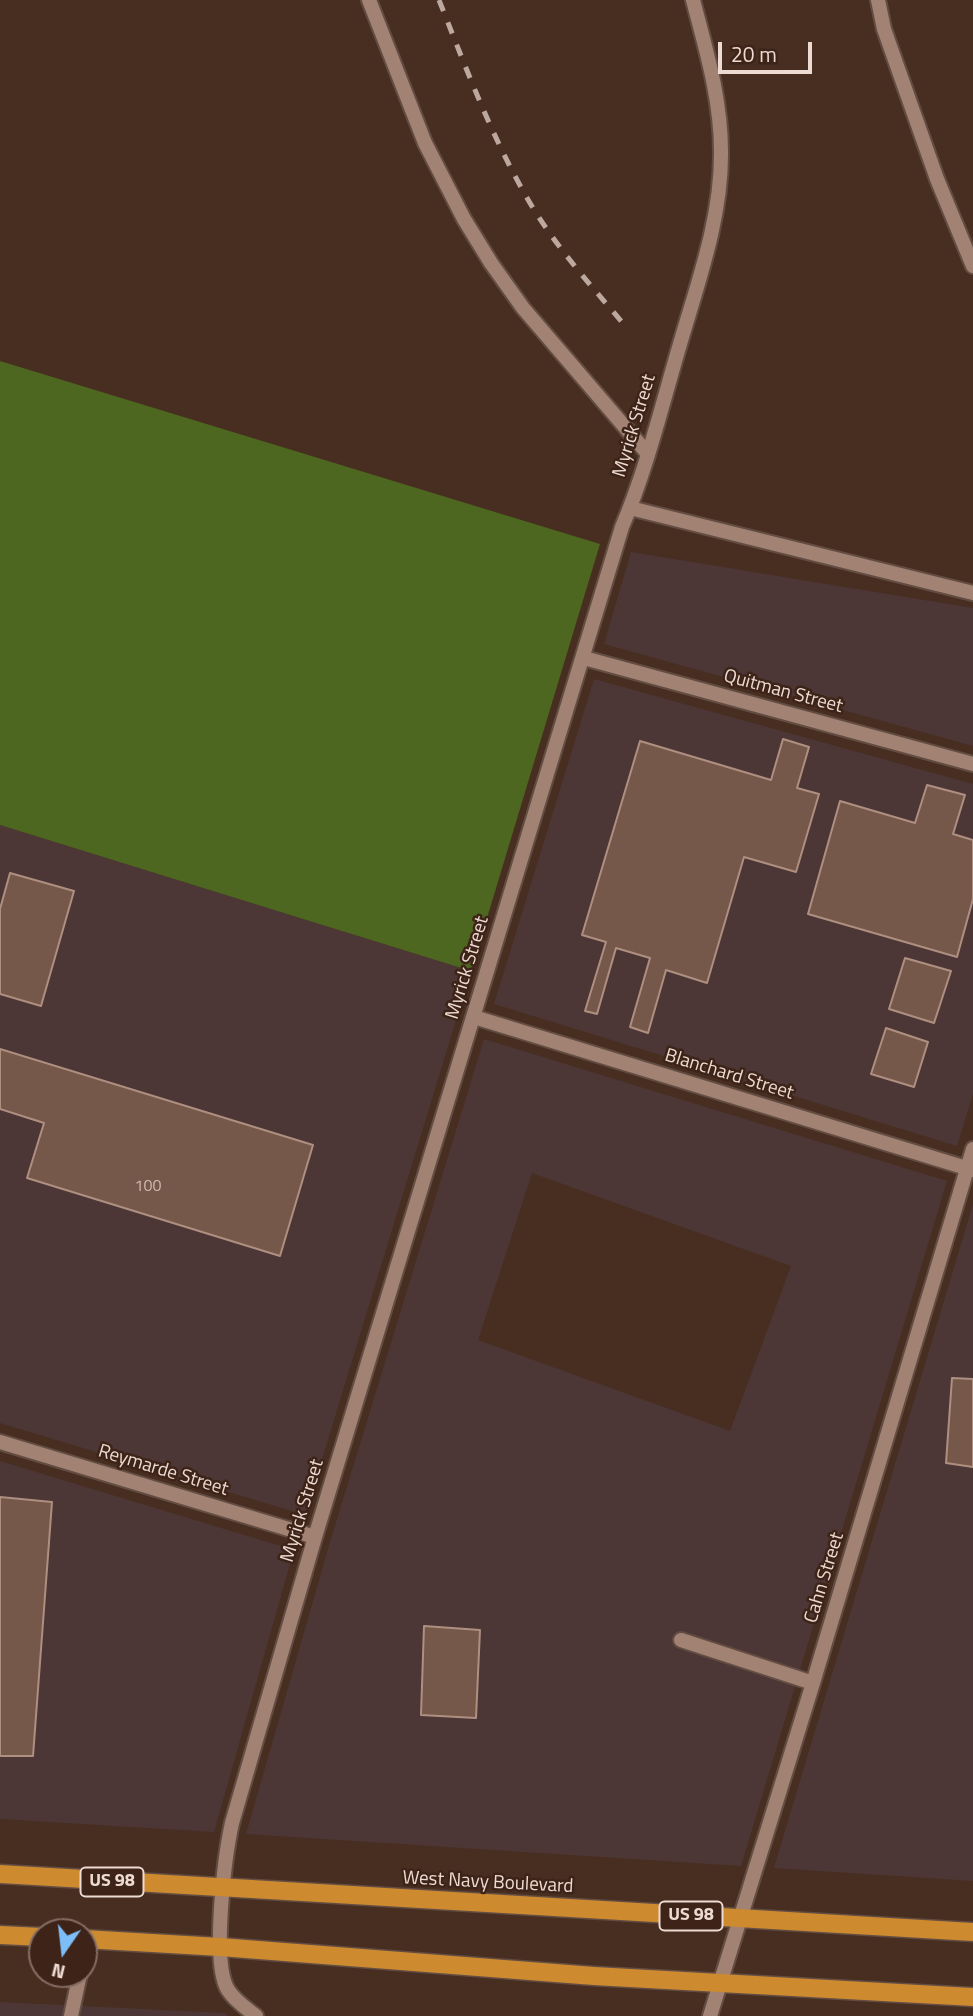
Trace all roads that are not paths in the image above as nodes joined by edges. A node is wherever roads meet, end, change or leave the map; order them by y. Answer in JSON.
{"nodes":[{"id":1,"x":369,"y":0,"type":"edge"},
{"id":2,"x":693,"y":0,"type":"edge"},
{"id":3,"x":878,"y":0,"type":"edge"},
{"id":4,"x":973,"y":265,"type":"edge"},
{"id":5,"x":648,"y":454,"type":"junction"},
{"id":6,"x":630,"y":508,"type":"junction"},
{"id":7,"x":973,"y":593,"type":"edge"},
{"id":8,"x":584,"y":658,"type":"junction"},
{"id":9,"x":973,"y":764,"type":"edge"},
{"id":10,"x":474,"y":1017,"type":"junction"},
{"id":11,"x":973,"y":1149,"type":"edge"},
{"id":12,"x":970,"y":1169,"type":"edge"},
{"id":13,"x":0,"y":1442,"type":"edge"},
{"id":14,"x":315,"y":1537,"type":"junction"},
{"id":15,"x":681,"y":1640,"type":"dead end"},
{"id":16,"x":813,"y":1682,"type":"junction"},
{"id":17,"x":0,"y":1874,"type":"edge"},
{"id":18,"x":223,"y":1888,"type":"junction"},
{"id":19,"x":741,"y":1919,"type":"junction"},
{"id":20,"x":973,"y":1932,"type":"edge"},
{"id":21,"x":0,"y":1935,"type":"edge"},
{"id":22,"x":28,"y":1936,"type":"edge"},
{"id":23,"x":98,"y":1945,"type":"edge"},
{"id":24,"x":220,"y":1947,"type":"junction"},
{"id":25,"x":720,"y":1984,"type":"junction"},
{"id":26,"x":77,"y":1988,"type":"edge"},
{"id":27,"x":973,"y":1997,"type":"edge"},
{"id":28,"x":71,"y":2016,"type":"edge"},
{"id":29,"x":256,"y":2016,"type":"edge"},
{"id":30,"x":710,"y":2016,"type":"edge"}],
"edges":[{"from":1,"to":5,"type":"street"},
{"from":2,"to":5,"type":"street","name":"Myrick Street"},
{"from":3,"to":4,"type":"street"},
{"from":5,"to":6,"type":"street","name":"Myrick Street"},
{"from":6,"to":7,"type":"street"},
{"from":6,"to":8,"type":"street","name":"Myrick Street"},
{"from":8,"to":9,"type":"street","name":"Quitman Street"},
{"from":8,"to":10,"type":"street","name":"Myrick Street"},
{"from":10,"to":12,"type":"street","name":"Blanchard Street"},
{"from":10,"to":14,"type":"street","name":"Myrick Street"},
{"from":11,"to":12,"type":"street","name":"Cahn Street"},
{"from":12,"to":16,"type":"street","name":"Cahn Street"},
{"from":13,"to":14,"type":"street","name":"Reymarde Street"},
{"from":14,"to":18,"type":"street","name":"Myrick Street"},
{"from":15,"to":16,"type":"street"},
{"from":16,"to":19,"type":"street","name":"Cahn Street"},
{"from":17,"to":18,"type":"main road","name":"West Navy Boulevard","number":"US 98"},
{"from":18,"to":19,"type":"main road","name":"West Navy Boulevard","number":"US 98"},
{"from":18,"to":24,"type":"street","name":"Myrick Street"},
{"from":19,"to":20,"type":"main road","name":"West Navy Boulevard","number":"US 98"},
{"from":19,"to":25,"type":"street","name":"Cahn Street"},
{"from":21,"to":22,"type":"main road"},
{"from":23,"to":24,"type":"main road"},
{"from":24,"to":25,"type":"main road"},
{"from":24,"to":29,"type":"street","name":"Myrick Street"},
{"from":25,"to":27,"type":"main road"},
{"from":25,"to":30,"type":"street","name":"Cahn Street"},
{"from":26,"to":28,"type":"street"}]}
